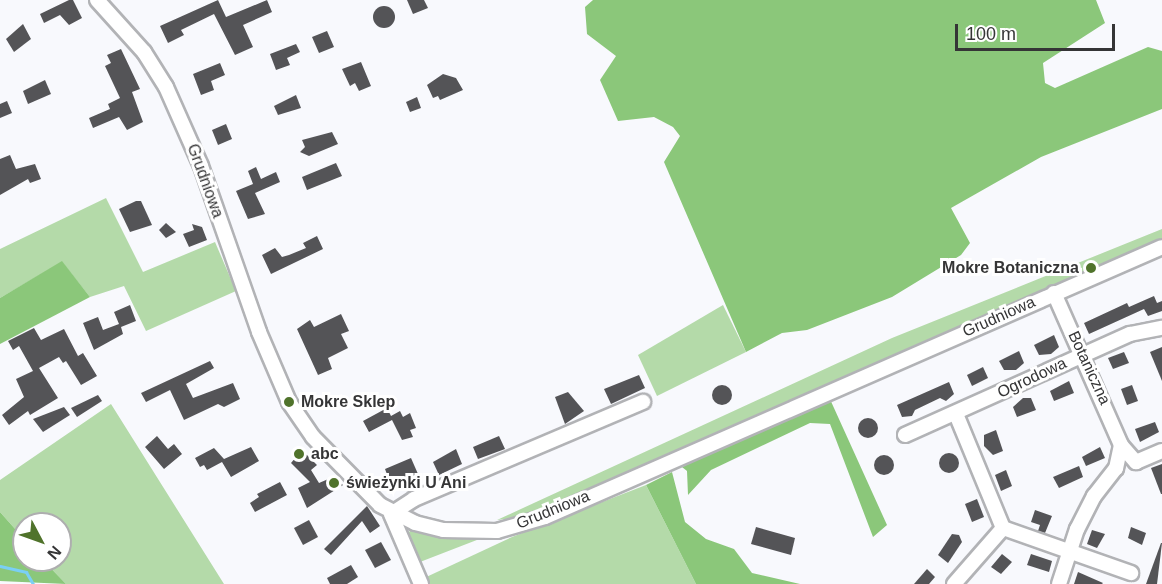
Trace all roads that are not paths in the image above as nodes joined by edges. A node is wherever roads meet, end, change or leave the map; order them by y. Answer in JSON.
{"nodes":[{"id":1,"x":97,"y":0,"type":"edge"},
{"id":2,"x":1162,"y":247,"type":"edge"},
{"id":3,"x":1054,"y":293,"type":"junction"},
{"id":4,"x":1162,"y":328,"type":"edge"},
{"id":5,"x":1083,"y":354,"type":"junction"},
{"id":6,"x":643,"y":402,"type":"dead end"},
{"id":7,"x":956,"y":414,"type":"junction"},
{"id":8,"x":905,"y":435,"type":"dead end"},
{"id":9,"x":1121,"y":445,"type":"junction"},
{"id":10,"x":1162,"y":451,"type":"edge"},
{"id":11,"x":1136,"y":462,"type":"junction"},
{"id":12,"x":1112,"y":473,"type":"junction"},
{"id":13,"x":391,"y":513,"type":"junction"},
{"id":14,"x":1003,"y":528,"type":"junction"},
{"id":15,"x":1070,"y":549,"type":"junction"},
{"id":16,"x":1131,"y":573,"type":"dead end"},
{"id":17,"x":421,"y":584,"type":"edge"},
{"id":18,"x":954,"y":584,"type":"edge"},
{"id":19,"x":1059,"y":584,"type":"edge"}],
"edges":[{"from":1,"to":13,"type":"street","name":"Grudniowa"},
{"from":2,"to":3,"type":"street","name":"Grudniowa"},
{"from":3,"to":5,"type":"street","name":"Botaniczna"},
{"from":3,"to":13,"type":"street","name":"Grudniowa"},
{"from":4,"to":5,"type":"street","name":"Ogrodowa"},
{"from":5,"to":7,"type":"street","name":"Ogrodowa"},
{"from":5,"to":9,"type":"street","name":"Botaniczna"},
{"from":6,"to":13,"type":"street"},
{"from":7,"to":8,"type":"street","name":"Ogrodowa"},
{"from":7,"to":14,"type":"street"},
{"from":9,"to":11,"type":"street","name":"Botaniczna"},
{"from":9,"to":12,"type":"street"},
{"from":10,"to":11,"type":"street"},
{"from":11,"to":12,"type":"street"},
{"from":12,"to":15,"type":"street"},
{"from":13,"to":17,"type":"street"},
{"from":14,"to":15,"type":"street"},
{"from":14,"to":18,"type":"street"},
{"from":15,"to":16,"type":"street"},
{"from":15,"to":19,"type":"street"}]}
